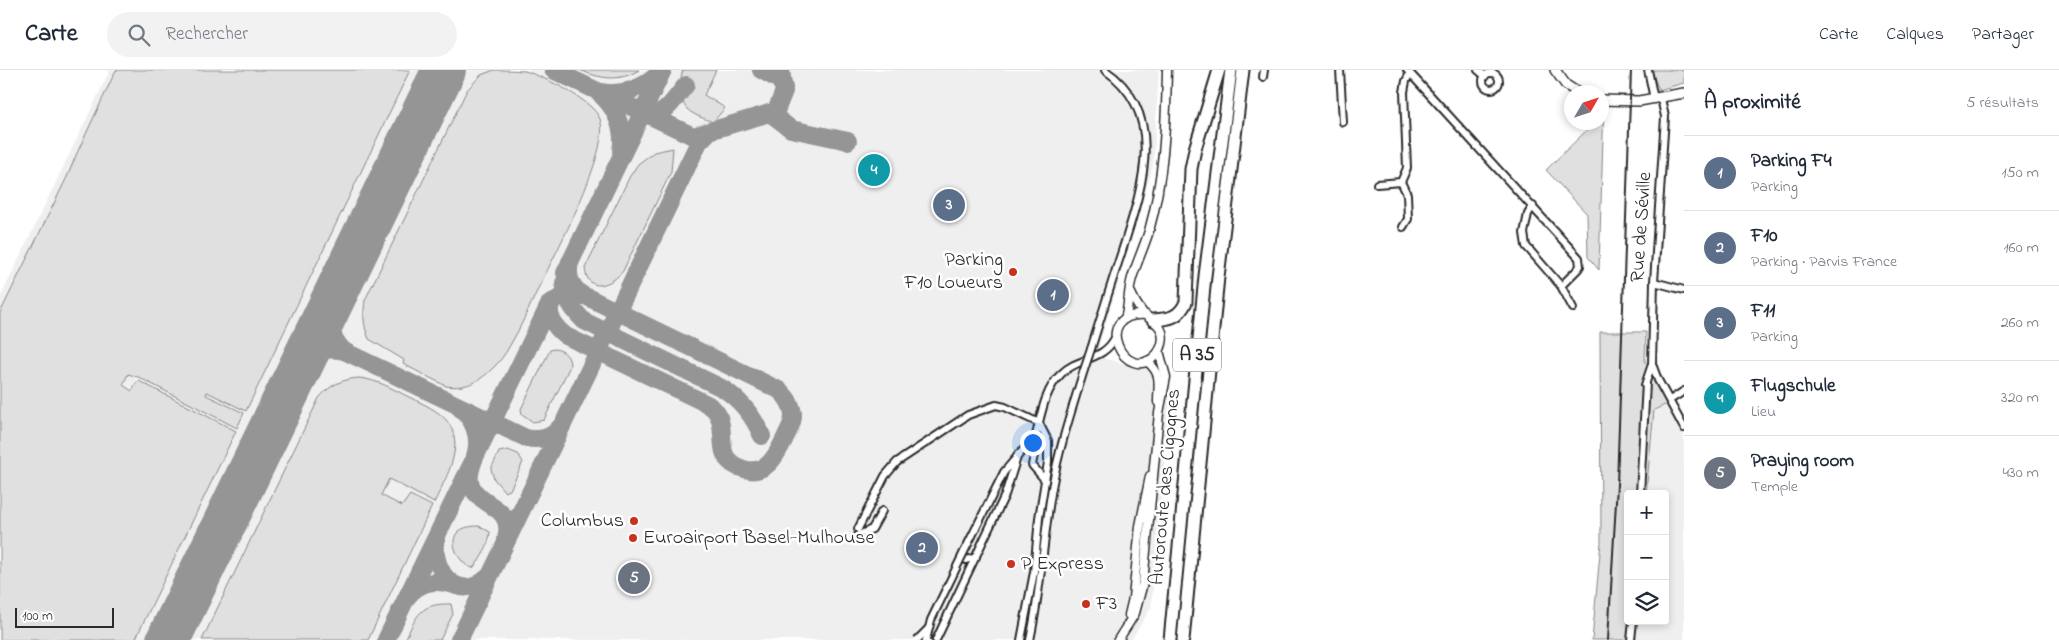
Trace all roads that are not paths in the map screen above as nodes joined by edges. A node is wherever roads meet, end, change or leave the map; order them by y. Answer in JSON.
{"nodes":[{"id":1,"x":1105,"y":70,"type":"edge"},
{"id":2,"x":1167,"y":70,"type":"edge"},
{"id":3,"x":1220,"y":70,"type":"edge"},
{"id":4,"x":1231,"y":70,"type":"edge"},
{"id":5,"x":1243,"y":70,"type":"edge"},
{"id":6,"x":1264,"y":70,"type":"edge"},
{"id":7,"x":1340,"y":70,"type":"edge"},
{"id":8,"x":1555,"y":70,"type":"edge"},
{"id":9,"x":1648,"y":70,"type":"edge"},
{"id":10,"x":1409,"y":72,"type":"edge"},
{"id":11,"x":1263,"y":78,"type":"dead end"},
{"id":12,"x":1566,"y":85,"type":"edge"},
{"id":13,"x":1684,"y":92,"type":"edge"},
{"id":14,"x":1658,"y":99,"type":"junction"},
{"id":15,"x":1609,"y":100,"type":"edge"},
{"id":16,"x":1344,"y":122,"type":"dead end"},
{"id":17,"x":1401,"y":182,"type":"junction"},
{"id":18,"x":1377,"y":184,"type":"dead end"},
{"id":19,"x":1533,"y":206,"type":"junction"},
{"id":20,"x":1403,"y":227,"type":"dead end"},
{"id":21,"x":1654,"y":282,"type":"junction"},
{"id":22,"x":1560,"y":286,"type":"junction"},
{"id":23,"x":1684,"y":290,"type":"edge"},
{"id":24,"x":1131,"y":293,"type":"junction"},
{"id":25,"x":1573,"y":308,"type":"dead end"},
{"id":26,"x":1150,"y":317,"type":"junction"},
{"id":27,"x":1125,"y":319,"type":"junction"},
{"id":28,"x":1115,"y":338,"type":"junction"},
{"id":29,"x":1159,"y":351,"type":"junction"},
{"id":30,"x":1147,"y":361,"type":"junction"},
{"id":31,"x":1652,"y":362,"type":"junction"},
{"id":32,"x":1684,"y":391,"type":"edge"},
{"id":33,"x":1670,"y":400,"type":"junction"},
{"id":34,"x":1159,"y":413,"type":"junction"},
{"id":35,"x":1039,"y":423,"type":"junction"},
{"id":36,"x":1684,"y":428,"type":"edge"},
{"id":37,"x":1036,"y":435,"type":"junction"},
{"id":38,"x":1018,"y":454,"type":"junction"},
{"id":39,"x":1154,"y":462,"type":"junction"},
{"id":40,"x":1045,"y":480,"type":"junction"},
{"id":41,"x":1640,"y":490,"type":"edge"},
{"id":42,"x":882,"y":510,"type":"dead end"},
{"id":43,"x":1138,"y":550,"type":"junction"},
{"id":44,"x":976,"y":557,"type":"junction"},
{"id":45,"x":966,"y":560,"type":"dead end"},
{"id":46,"x":1145,"y":563,"type":"junction"},
{"id":47,"x":1633,"y":625,"type":"edge"},
{"id":48,"x":930,"y":627,"type":"junction"},
{"id":49,"x":1120,"y":637,"type":"edge"},
{"id":50,"x":917,"y":640,"type":"edge"},
{"id":51,"x":926,"y":640,"type":"edge"},
{"id":52,"x":936,"y":640,"type":"edge"},
{"id":53,"x":1022,"y":640,"type":"edge"},
{"id":54,"x":1030,"y":640,"type":"edge"},
{"id":55,"x":1170,"y":640,"type":"edge"},
{"id":56,"x":1183,"y":640,"type":"edge"},
{"id":57,"x":1631,"y":640,"type":"edge"}],
"edges":[{"from":1,"to":54,"type":"street","bridge":true},
{"from":2,"to":24,"type":"street"},
{"from":3,"to":26,"type":"highway"},
{"from":4,"to":55,"type":"highway","name":"Autoroute des Cigognes","number":"A 35"},
{"from":5,"to":56,"type":"highway","name":"Autoroute des Cigognes","number":"A 35"},
{"from":6,"to":11,"type":"street"},
{"from":7,"to":16,"type":"street"},
{"from":8,"to":12,"type":"main road"},
{"from":9,"to":14,"type":"street","name":"Rue de Séville"},
{"from":10,"to":17,"type":"street"},
{"from":10,"to":19,"type":"street"},
{"from":13,"to":14,"type":"main road"},
{"from":14,"to":15,"type":"main road"},
{"from":14,"to":21,"type":"street","name":"Rue de Séville"},
{"from":17,"to":18,"type":"street"},
{"from":17,"to":20,"type":"street"},
{"from":19,"to":22,"type":"street"},
{"from":19,"to":22,"type":"street"},
{"from":21,"to":23,"type":"street"},
{"from":21,"to":31,"type":"street","name":"Rue de Séville"},
{"from":22,"to":25,"type":"street"},
{"from":24,"to":26,"type":"street"},
{"from":24,"to":27,"type":"street"},
{"from":26,"to":27,"type":"street"},
{"from":26,"to":29,"type":"street"},
{"from":27,"to":28,"type":"street"},
{"from":28,"to":30,"type":"street"},
{"from":28,"to":35,"type":"street"},
{"from":29,"to":30,"type":"street"},
{"from":29,"to":34,"type":"street"},
{"from":30,"to":34,"type":"street"},
{"from":31,"to":33,"type":"street"},
{"from":31,"to":41,"type":"street","name":"Rue de Séville"},
{"from":32,"to":33,"type":"street"},
{"from":33,"to":36,"type":"street"},
{"from":34,"to":39,"type":"street"},
{"from":35,"to":37,"type":"street"},
{"from":35,"to":40,"type":"street"},
{"from":35,"to":42,"type":"street"},
{"from":37,"to":38,"type":"street"},
{"from":37,"to":40,"type":"street"},
{"from":38,"to":44,"type":"street"},
{"from":38,"to":48,"type":"street","bridge":true},
{"from":39,"to":43,"type":"street"},
{"from":39,"to":46,"type":"street"},
{"from":40,"to":53,"type":"street"},
{"from":43,"to":46,"type":"street"},
{"from":43,"to":49,"type":"street"},
{"from":44,"to":45,"type":"street"},
{"from":44,"to":52,"type":"street"},
{"from":46,"to":49,"type":"street"},
{"from":47,"to":57,"type":"street"},
{"from":48,"to":50,"type":"street","bridge":true},
{"from":48,"to":51,"type":"street","bridge":true}]}
